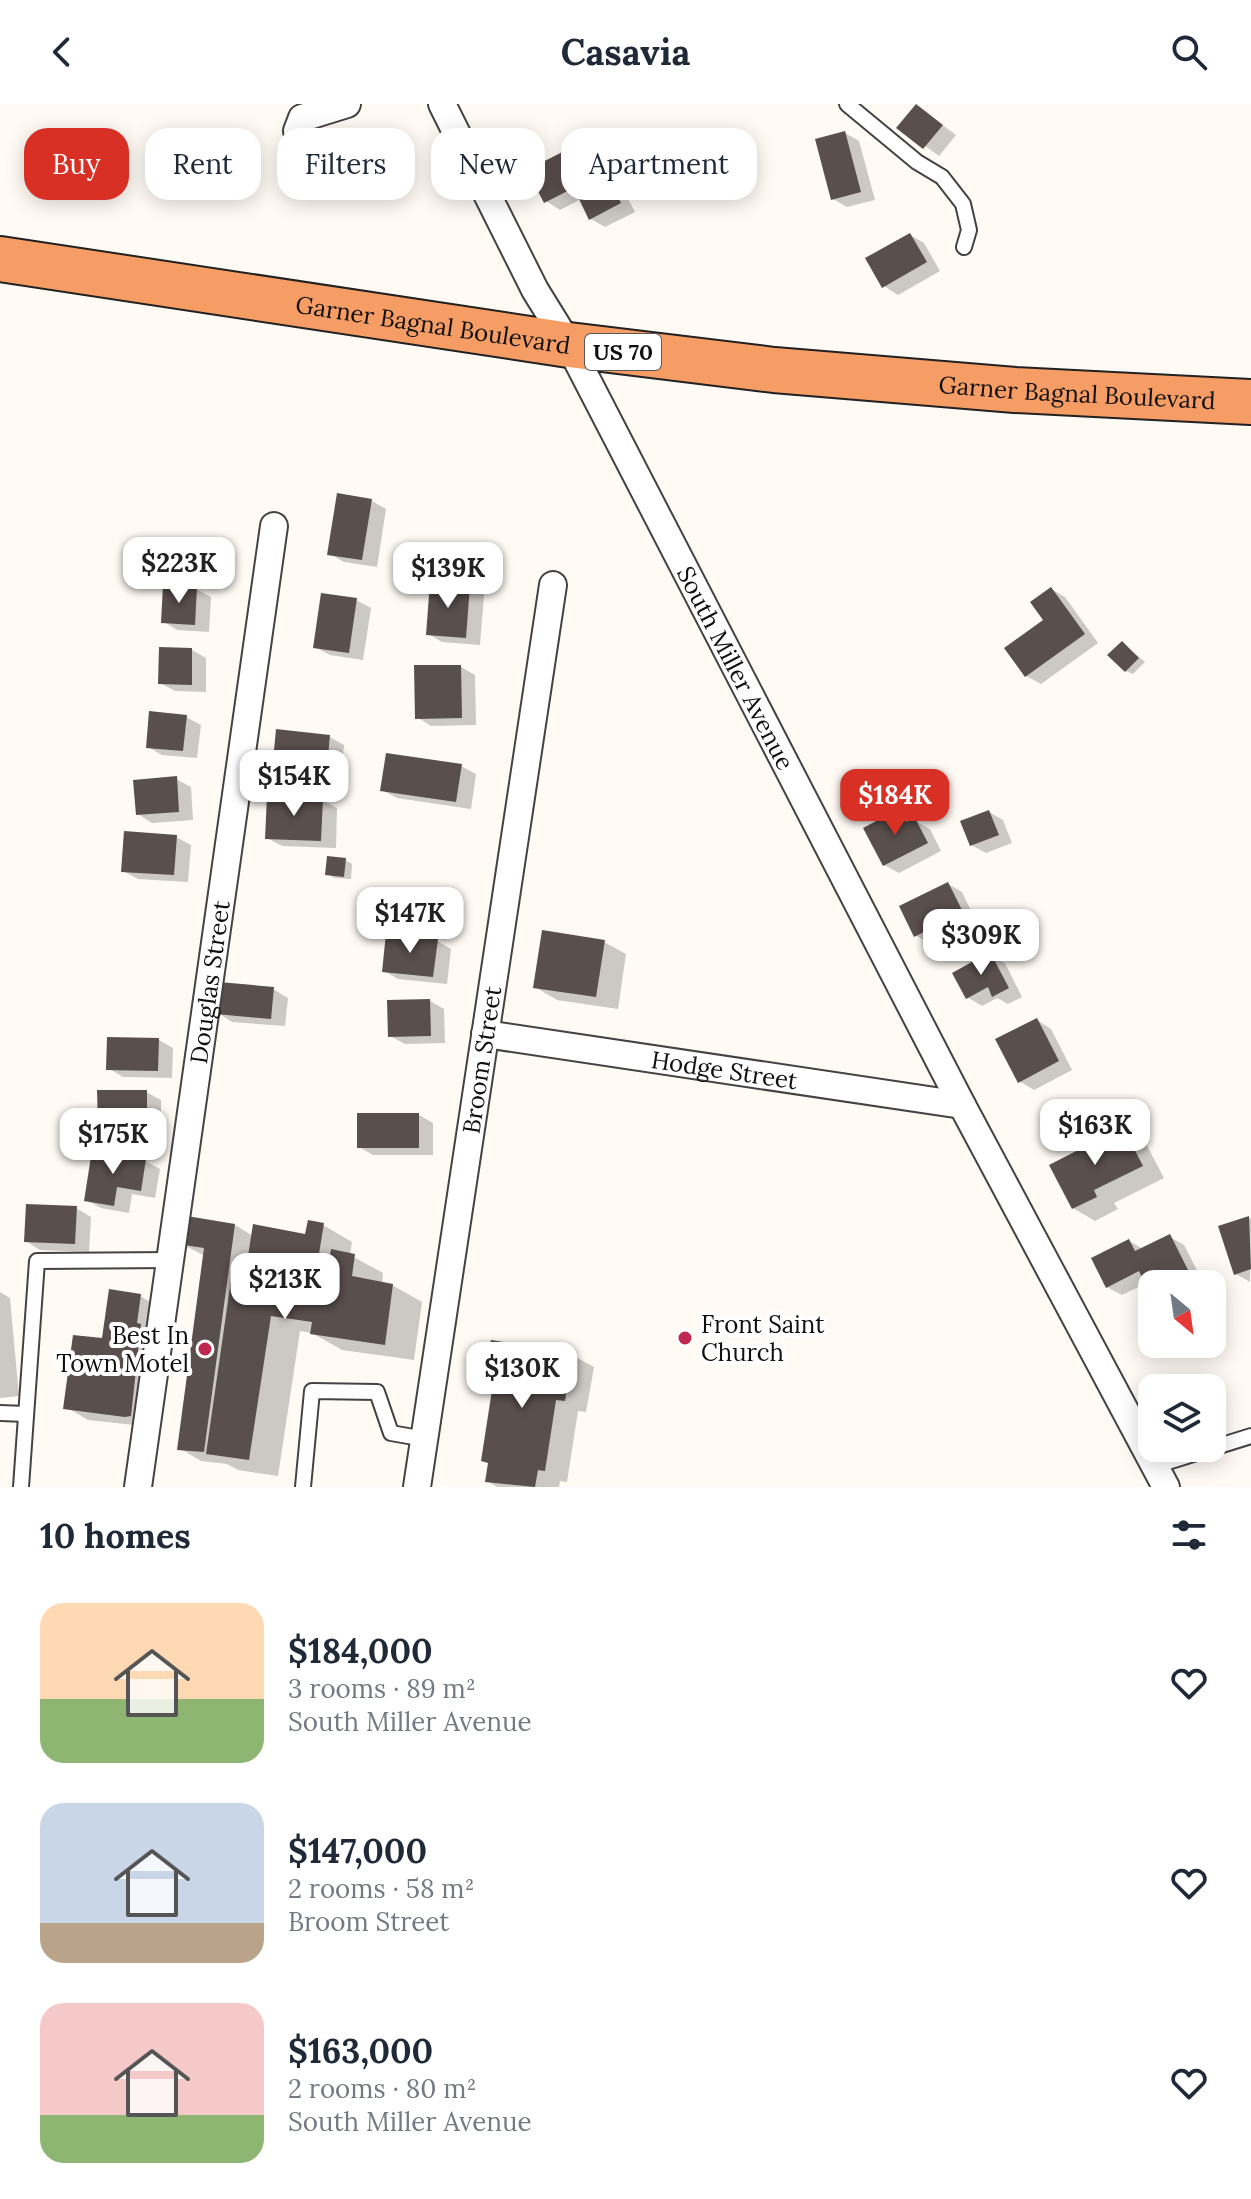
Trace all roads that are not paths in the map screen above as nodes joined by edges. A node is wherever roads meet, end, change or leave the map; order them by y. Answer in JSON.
{"nodes":[{"id":1,"x":347,"y":104,"type":"edge"},
{"id":2,"x":442,"y":104,"type":"edge"},
{"id":3,"x":847,"y":104,"type":"edge"},
{"id":4,"x":298,"y":128,"type":"edge"},
{"id":5,"x":964,"y":247,"type":"dead end"},
{"id":6,"x":0,"y":259,"type":"edge"},
{"id":7,"x":569,"y":345,"type":"junction"},
{"id":8,"x":1251,"y":402,"type":"edge"},
{"id":9,"x":274,"y":526,"type":"dead end"},
{"id":10,"x":553,"y":585,"type":"dead end"},
{"id":11,"x":485,"y":1034,"type":"junction"},
{"id":12,"x":962,"y":1105,"type":"junction"},
{"id":13,"x":170,"y":1260,"type":"junction"},
{"id":14,"x":0,"y":1413,"type":"edge"},
{"id":15,"x":26,"y":1414,"type":"junction"},
{"id":16,"x":1251,"y":1436,"type":"edge"},
{"id":17,"x":425,"y":1439,"type":"junction"},
{"id":18,"x":1160,"y":1476,"type":"edge"},
{"id":19,"x":21,"y":1487,"type":"edge"},
{"id":20,"x":138,"y":1487,"type":"edge"},
{"id":21,"x":303,"y":1487,"type":"edge"},
{"id":22,"x":417,"y":1487,"type":"edge"}],
"edges":[{"from":1,"to":4,"type":"street"},
{"from":2,"to":7,"type":"street","name":"South Miller Avenue"},
{"from":3,"to":5,"type":"lane"},
{"from":6,"to":7,"type":"highway","name":"Garner Bagnal Boulevard","number":"US 70"},
{"from":7,"to":8,"type":"highway","name":"Garner Bagnal Boulevard","number":"US 70"},
{"from":7,"to":12,"type":"street","name":"South Miller Avenue"},
{"from":9,"to":13,"type":"street","name":"Douglas Street"},
{"from":10,"to":11,"type":"street","name":"Broom Street"},
{"from":11,"to":12,"type":"street","name":"Hodge Street"},
{"from":11,"to":17,"type":"street","name":"Broom Street"},
{"from":12,"to":18,"type":"street","name":"South Miller Avenue"},
{"from":13,"to":15,"type":"lane"},
{"from":13,"to":20,"type":"street","name":"Douglas Street"},
{"from":14,"to":15,"type":"lane"},
{"from":15,"to":19,"type":"lane"},
{"from":16,"to":18,"type":"lane"},
{"from":17,"to":21,"type":"lane"},
{"from":17,"to":22,"type":"street","name":"Broom Street"}]}
